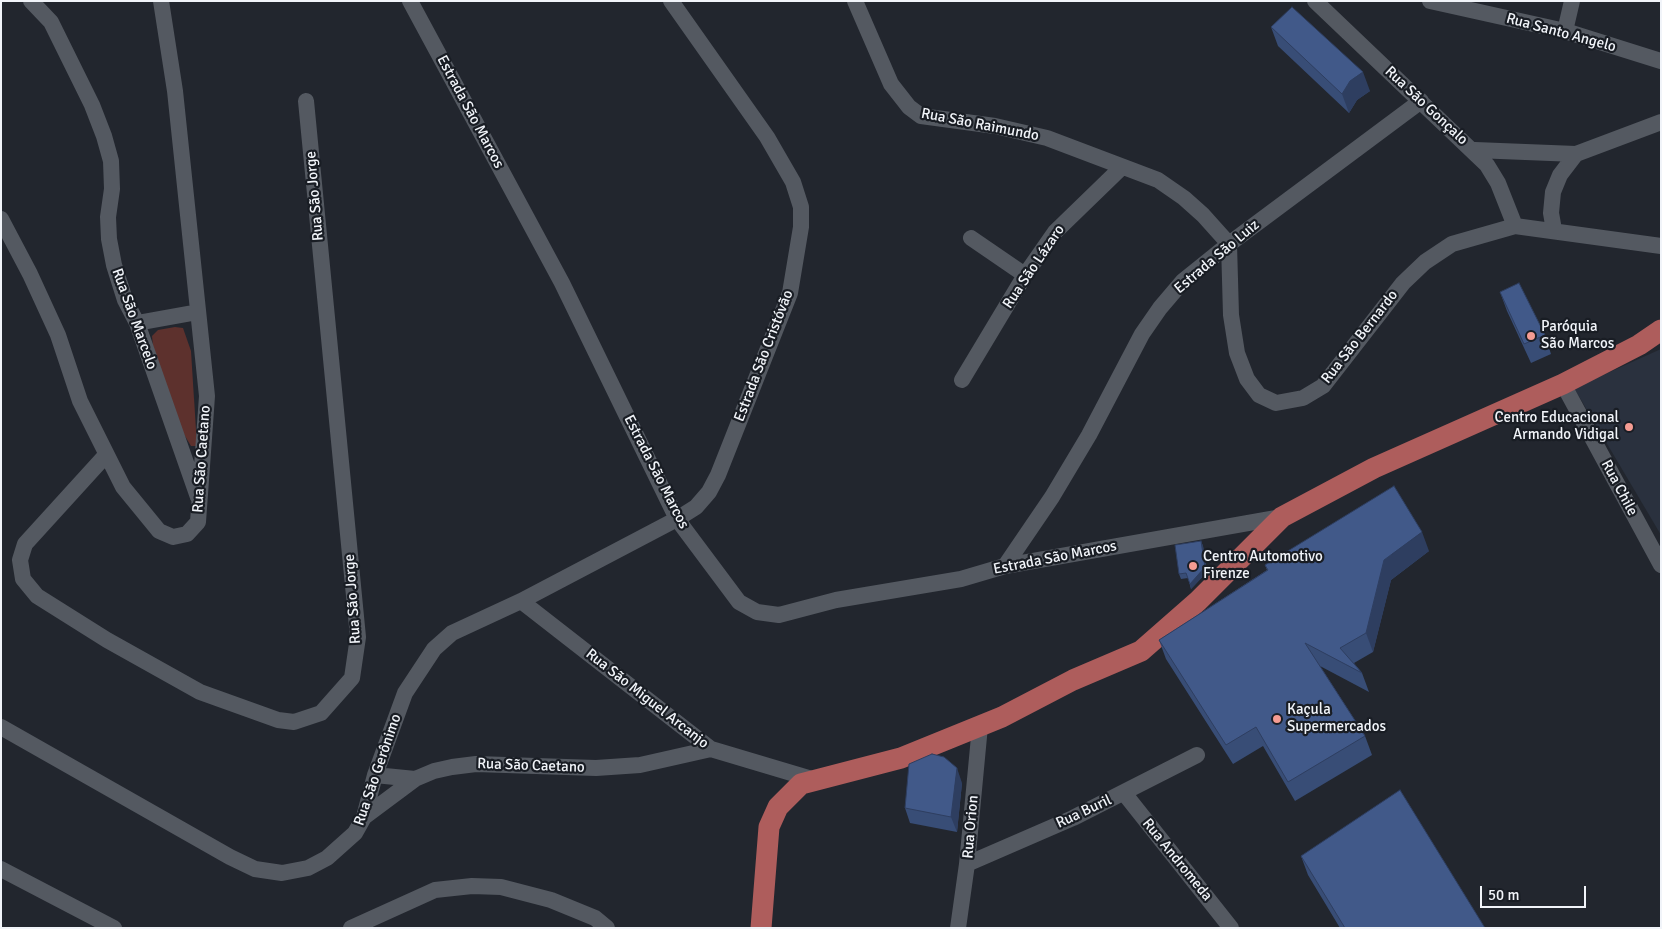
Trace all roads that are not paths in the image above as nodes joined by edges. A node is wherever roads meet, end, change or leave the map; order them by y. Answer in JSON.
{"nodes":[{"id":1,"x":31,"y":1,"type":"edge"},
{"id":2,"x":161,"y":1,"type":"edge"},
{"id":3,"x":410,"y":1,"type":"edge"},
{"id":4,"x":672,"y":1,"type":"edge"},
{"id":5,"x":854,"y":1,"type":"edge"},
{"id":6,"x":1315,"y":1,"type":"edge"},
{"id":7,"x":1430,"y":1,"type":"edge"},
{"id":8,"x":1572,"y":1,"type":"edge"},
{"id":9,"x":1565,"y":31,"type":"junction"},
{"id":10,"x":1661,"y":61,"type":"edge"},
{"id":11,"x":306,"y":101,"type":"dead end"},
{"id":12,"x":1421,"y":102,"type":"junction"},
{"id":13,"x":1661,"y":122,"type":"edge"},
{"id":14,"x":1475,"y":150,"type":"junction"},
{"id":15,"x":1576,"y":154,"type":"junction"},
{"id":16,"x":1122,"y":167,"type":"junction"},
{"id":17,"x":1,"y":219,"type":"edge"},
{"id":18,"x":1515,"y":226,"type":"junction"},
{"id":19,"x":1554,"y":230,"type":"junction"},
{"id":20,"x":970,"y":238,"type":"dead end"},
{"id":21,"x":1229,"y":244,"type":"junction"},
{"id":22,"x":1661,"y":246,"type":"edge"},
{"id":23,"x":1025,"y":275,"type":"junction"},
{"id":24,"x":198,"y":312,"type":"junction"},
{"id":25,"x":137,"y":323,"type":"junction"},
{"id":26,"x":1661,"y":330,"type":"edge"},
{"id":27,"x":962,"y":380,"type":"dead end"},
{"id":28,"x":1563,"y":384,"type":"junction"},
{"id":29,"x":106,"y":455,"type":"junction"},
{"id":30,"x":199,"y":502,"type":"junction"},
{"id":31,"x":1282,"y":517,"type":"junction"},
{"id":32,"x":677,"y":519,"type":"junction"},
{"id":33,"x":1661,"y":565,"type":"edge"},
{"id":34,"x":1005,"y":566,"type":"junction"},
{"id":35,"x":521,"y":601,"type":"junction"},
{"id":36,"x":980,"y":726,"type":"junction"},
{"id":37,"x":1,"y":727,"type":"edge"},
{"id":38,"x":711,"y":749,"type":"junction"},
{"id":39,"x":1197,"y":755,"type":"dead end"},
{"id":40,"x":375,"y":774,"type":"junction"},
{"id":41,"x":415,"y":780,"type":"junction"},
{"id":42,"x":816,"y":780,"type":"junction"},
{"id":43,"x":1124,"y":793,"type":"junction"},
{"id":44,"x":364,"y":817,"type":"junction"},
{"id":45,"x":967,"y":864,"type":"junction"},
{"id":46,"x":1,"y":868,"type":"edge"},
{"id":47,"x":114,"y":928,"type":"edge"},
{"id":48,"x":351,"y":928,"type":"edge"},
{"id":49,"x":608,"y":928,"type":"edge"},
{"id":50,"x":761,"y":928,"type":"edge"},
{"id":51,"x":958,"y":928,"type":"edge"},
{"id":52,"x":1231,"y":928,"type":"edge"}],
"edges":[{"from":1,"to":25,"type":"street","name":"Rua São Marcelo"},
{"from":2,"to":24,"type":"street","name":"Rua São Caetano"},
{"from":3,"to":32,"type":"street","name":"Estrada São Marcos"},
{"from":4,"to":32,"type":"street","name":"Estrada São Cristóvão"},
{"from":5,"to":16,"type":"street","name":"Rua São Raimundo"},
{"from":6,"to":12,"type":"street","name":"Rua São Gonçalo"},
{"from":7,"to":9,"type":"street","name":"Rua Santo Angelo"},
{"from":8,"to":9,"type":"street"},
{"from":9,"to":10,"type":"street","name":"Rua Santo Angelo"},
{"from":11,"to":29,"type":"street","name":"Rua São Jorge"},
{"from":12,"to":14,"type":"street","name":"Rua São Gonçalo"},
{"from":12,"to":21,"type":"street","name":"Estrada São Luiz"},
{"from":13,"to":15,"type":"street"},
{"from":14,"to":15,"type":"street"},
{"from":14,"to":18,"type":"street","name":"Rua São Gonçalo"},
{"from":15,"to":19,"type":"street"},
{"from":16,"to":21,"type":"street","name":"Rua São Raimundo"},
{"from":16,"to":23,"type":"street","name":"Rua São Lázaro"},
{"from":17,"to":29,"type":"street","name":"Rua São Caetano"},
{"from":18,"to":19,"type":"street"},
{"from":18,"to":21,"type":"street","name":"Rua São Bernardo"},
{"from":19,"to":22,"type":"street"},
{"from":20,"to":23,"type":"street"},
{"from":21,"to":34,"type":"street","name":"Estrada São Luiz"},
{"from":23,"to":27,"type":"street","name":"Rua São Lázaro"},
{"from":24,"to":25,"type":"street"},
{"from":24,"to":30,"type":"street","name":"Rua São Caetano"},
{"from":25,"to":30,"type":"street","name":"Rua São Marcelo"},
{"from":26,"to":28,"type":"main road"},
{"from":28,"to":31,"type":"main road"},
{"from":28,"to":33,"type":"street","name":"Rua Chile"},
{"from":29,"to":30,"type":"street","name":"Rua São Caetano"},
{"from":31,"to":34,"type":"street","name":"Estrada São Marcos"},
{"from":31,"to":36,"type":"main road"},
{"from":32,"to":34,"type":"street","name":"Estrada São Marcos"},
{"from":32,"to":35,"type":"street","name":"Rua São Gerônimo"},
{"from":35,"to":38,"type":"street","name":"Rua São Miguel Arcanjo"},
{"from":35,"to":40,"type":"street","name":"Rua São Gerônimo"},
{"from":36,"to":42,"type":"main road"},
{"from":36,"to":45,"type":"street","name":"Rua Orion"},
{"from":37,"to":44,"type":"street","name":"Rua São Gerônimo"},
{"from":38,"to":41,"type":"street","name":"Rua São Caetano"},
{"from":38,"to":42,"type":"street","name":"Rua São Miguel Arcanjo"},
{"from":39,"to":43,"type":"street","name":"Rua Buril"},
{"from":40,"to":41,"type":"street"},
{"from":40,"to":44,"type":"street","name":"Rua São Gerônimo"},
{"from":41,"to":44,"type":"street","name":"Rua São Caetano"},
{"from":42,"to":50,"type":"main road"},
{"from":43,"to":45,"type":"street","name":"Rua Buril"},
{"from":43,"to":52,"type":"street","name":"Rua Andromeda"},
{"from":45,"to":51,"type":"street","name":"Rua Orion"},
{"from":46,"to":47,"type":"street"},
{"from":48,"to":49,"type":"street"}]}
